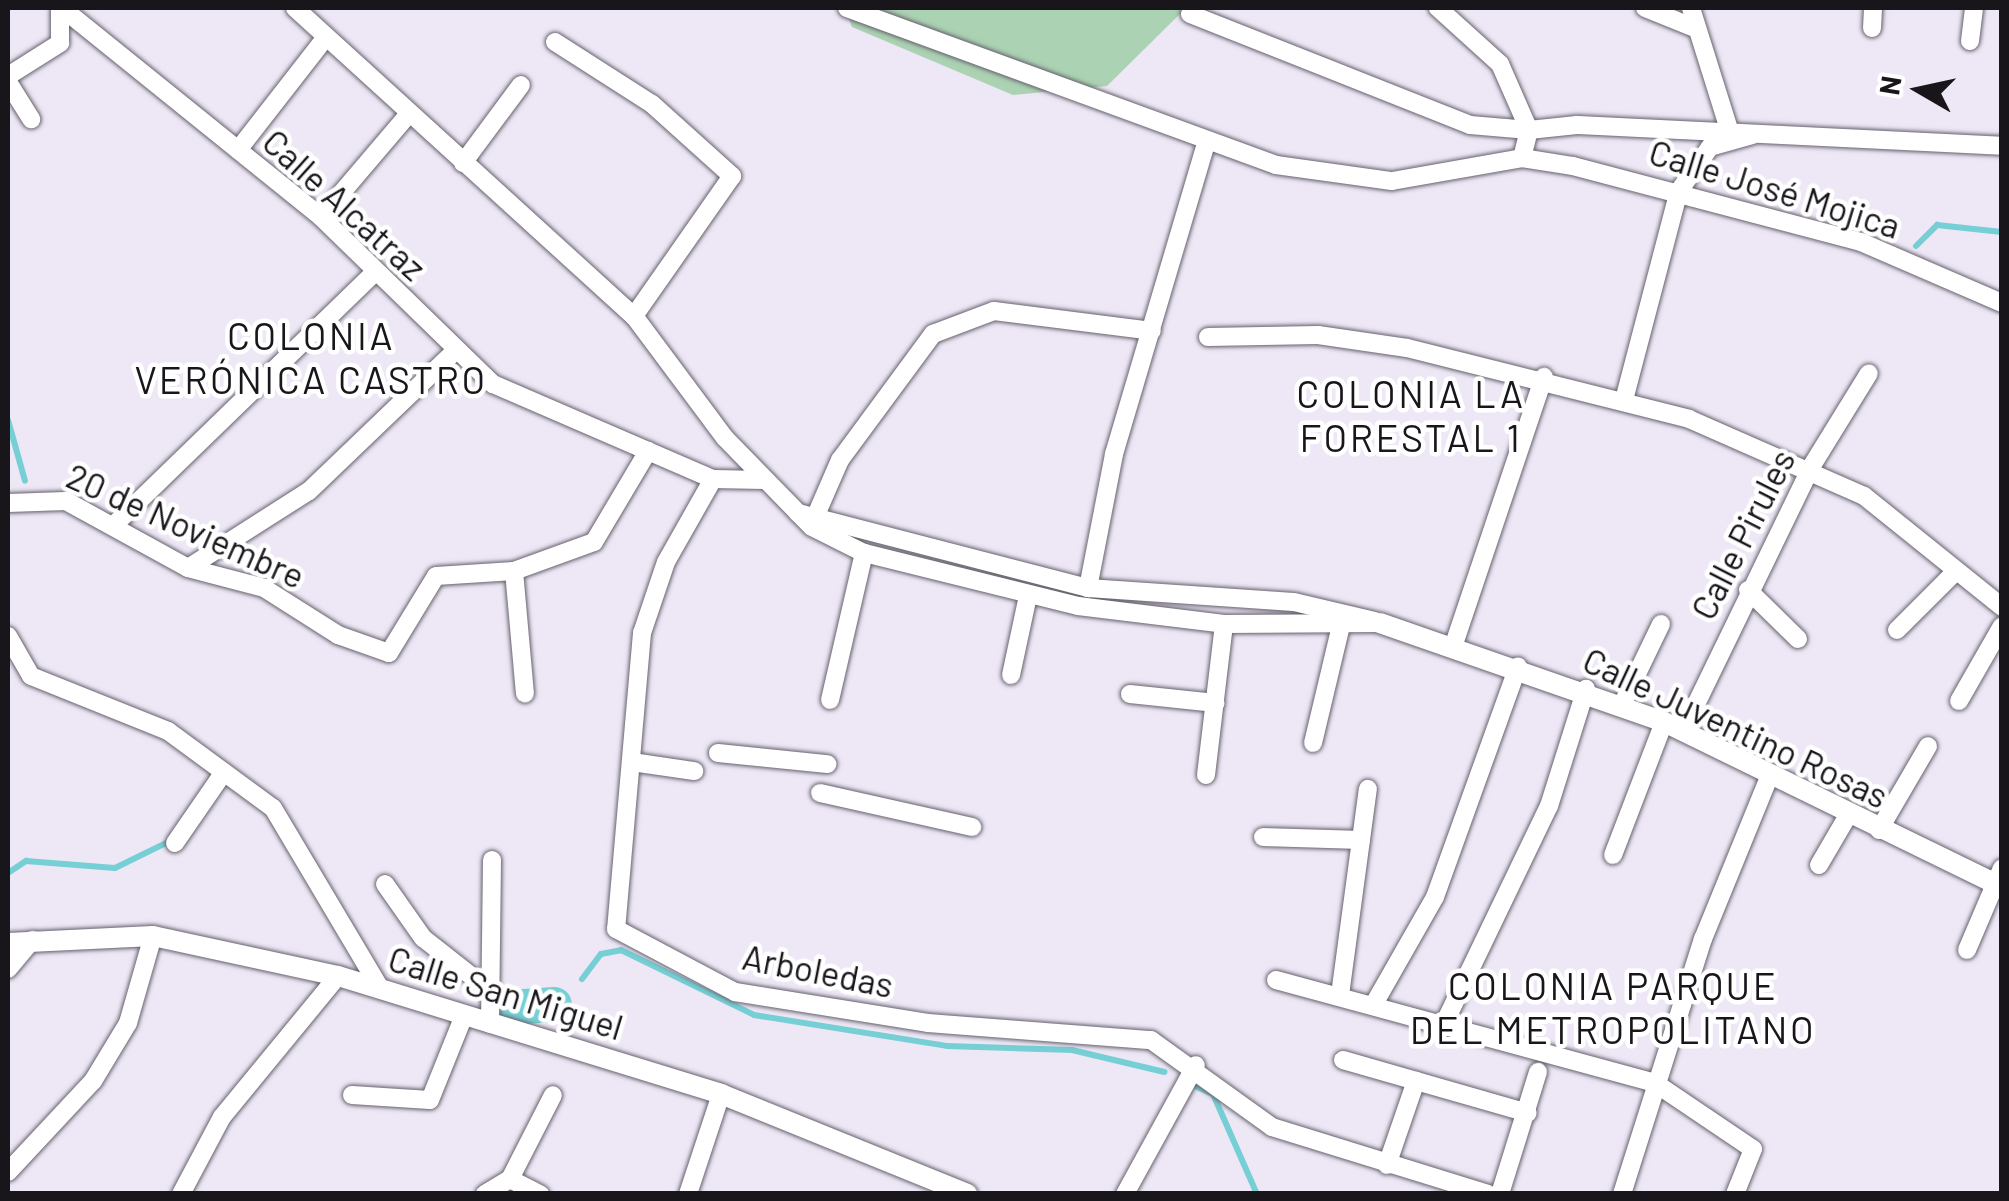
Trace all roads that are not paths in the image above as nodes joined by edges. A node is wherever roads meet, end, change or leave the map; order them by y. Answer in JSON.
{"nodes":[{"id":1,"x":61,"y":8,"type":"edge"},
{"id":2,"x":294,"y":8,"type":"edge"},
{"id":3,"x":849,"y":8,"type":"edge"},
{"id":4,"x":1438,"y":8,"type":"edge"},
{"id":5,"x":1644,"y":8,"type":"edge"},
{"id":6,"x":1692,"y":8,"type":"edge"},
{"id":7,"x":1874,"y":8,"type":"edge"},
{"id":8,"x":1974,"y":8,"type":"edge"},
{"id":9,"x":1190,"y":14,"type":"dead end"},
{"id":10,"x":1696,"y":28,"type":"junction"},
{"id":11,"x":1872,"y":28,"type":"dead end"},
{"id":12,"x":326,"y":37,"type":"junction"},
{"id":13,"x":1970,"y":41,"type":"dead end"},
{"id":14,"x":555,"y":42,"type":"dead end"},
{"id":15,"x":8,"y":79,"type":"edge"},
{"id":16,"x":521,"y":85,"type":"dead end"},
{"id":17,"x":407,"y":116,"type":"junction"},
{"id":18,"x":31,"y":119,"type":"dead end"},
{"id":19,"x":1729,"y":129,"type":"junction"},
{"id":20,"x":1528,"y":130,"type":"junction"},
{"id":21,"x":1764,"y":132,"type":"junction"},
{"id":22,"x":1206,"y":143,"type":"junction"},
{"id":23,"x":2002,"y":146,"type":"edge"},
{"id":24,"x":238,"y":150,"type":"junction"},
{"id":25,"x":1522,"y":158,"type":"junction"},
{"id":26,"x":463,"y":163,"type":"junction"},
{"id":27,"x":1679,"y":191,"type":"junction"},
{"id":28,"x":321,"y":217,"type":"junction"},
{"id":29,"x":376,"y":271,"type":"junction"},
{"id":30,"x":2002,"y":304,"type":"edge"},
{"id":31,"x":634,"y":316,"type":"junction"},
{"id":32,"x":1152,"y":330,"type":"junction"},
{"id":33,"x":1208,"y":337,"type":"dead end"},
{"id":34,"x":454,"y":352,"type":"junction"},
{"id":35,"x":1869,"y":373,"type":"dead end"},
{"id":36,"x":1544,"y":377,"type":"junction"},
{"id":37,"x":1624,"y":400,"type":"junction"},
{"id":38,"x":648,"y":450,"type":"junction"},
{"id":39,"x":1811,"y":468,"type":"junction"},
{"id":40,"x":714,"y":479,"type":"junction"},
{"id":41,"x":765,"y":480,"type":"junction"},
{"id":42,"x":8,"y":503,"type":"edge"},
{"id":43,"x":809,"y":518,"type":"junction"},
{"id":44,"x":113,"y":526,"type":"junction"},
{"id":45,"x":864,"y":553,"type":"junction"},
{"id":46,"x":188,"y":568,"type":"junction"},
{"id":47,"x":514,"y":571,"type":"junction"},
{"id":48,"x":1956,"y":571,"type":"junction"},
{"id":49,"x":1088,"y":588,"type":"junction"},
{"id":50,"x":1748,"y":590,"type":"junction"},
{"id":51,"x":1028,"y":596,"type":"junction"},
{"id":52,"x":2002,"y":607,"type":"edge"},
{"id":53,"x":1343,"y":616,"type":"junction"},
{"id":54,"x":1380,"y":622,"type":"joint"},
{"id":55,"x":1224,"y":624,"type":"junction"},
{"id":56,"x":1661,"y":624,"type":"dead end"},
{"id":57,"x":2002,"y":626,"type":"edge"},
{"id":58,"x":1897,"y":630,"type":"dead end"},
{"id":59,"x":8,"y":636,"type":"edge"},
{"id":60,"x":1798,"y":639,"type":"dead end"},
{"id":61,"x":1454,"y":644,"type":"junction"},
{"id":62,"x":1518,"y":666,"type":"junction"},
{"id":63,"x":1011,"y":675,"type":"dead end"},
{"id":64,"x":1586,"y":689,"type":"junction"},
{"id":65,"x":525,"y":694,"type":"dead end"},
{"id":66,"x":1130,"y":694,"type":"dead end"},
{"id":67,"x":830,"y":700,"type":"dead end"},
{"id":68,"x":1960,"y":701,"type":"dead end"},
{"id":69,"x":1216,"y":703,"type":"junction"},
{"id":70,"x":1622,"y":705,"type":"junction"},
{"id":71,"x":1673,"y":726,"type":"junction"},
{"id":72,"x":1313,"y":743,"type":"dead end"},
{"id":73,"x":1928,"y":746,"type":"dead end"},
{"id":74,"x":718,"y":752,"type":"dead end"},
{"id":75,"x":632,"y":762,"type":"junction"},
{"id":76,"x":828,"y":764,"type":"dead end"},
{"id":77,"x":694,"y":772,"type":"dead end"},
{"id":78,"x":224,"y":773,"type":"junction"},
{"id":79,"x":1206,"y":775,"type":"dead end"},
{"id":80,"x":1770,"y":777,"type":"junction"},
{"id":81,"x":1368,"y":789,"type":"dead end"},
{"id":82,"x":820,"y":793,"type":"dead end"},
{"id":83,"x":1847,"y":816,"type":"junction"},
{"id":84,"x":972,"y":827,"type":"dead end"},
{"id":85,"x":1880,"y":830,"type":"junction"},
{"id":86,"x":1263,"y":837,"type":"dead end"},
{"id":87,"x":1361,"y":840,"type":"junction"},
{"id":88,"x":175,"y":843,"type":"dead end"},
{"id":89,"x":1613,"y":855,"type":"dead end"},
{"id":90,"x":492,"y":860,"type":"dead end"},
{"id":91,"x":1819,"y":865,"type":"dead end"},
{"id":92,"x":1999,"y":879,"type":"edge"},
{"id":93,"x":385,"y":884,"type":"dead end"},
{"id":94,"x":152,"y":936,"type":"junction"},
{"id":95,"x":32,"y":940,"type":"junction"},
{"id":96,"x":8,"y":943,"type":"edge"},
{"id":97,"x":1968,"y":950,"type":"dead end"},
{"id":98,"x":8,"y":969,"type":"edge"},
{"id":99,"x":338,"y":976,"type":"junction"},
{"id":100,"x":1276,"y":980,"type":"dead end"},
{"id":101,"x":380,"y":988,"type":"junction"},
{"id":102,"x":493,"y":993,"type":"junction"},
{"id":103,"x":1340,"y":995,"type":"junction"},
{"id":104,"x":1374,"y":1004,"type":"junction"},
{"id":105,"x":464,"y":1018,"type":"junction"},
{"id":106,"x":490,"y":1024,"type":"junction"},
{"id":107,"x":1444,"y":1026,"type":"junction"},
{"id":108,"x":1343,"y":1060,"type":"dead end"},
{"id":109,"x":1196,"y":1065,"type":"junction"},
{"id":110,"x":1538,"y":1072,"type":"dead end"},
{"id":111,"x":1416,"y":1081,"type":"junction"},
{"id":112,"x":1655,"y":1082,"type":"junction"},
{"id":113,"x":721,"y":1094,"type":"junction"},
{"id":114,"x":352,"y":1095,"type":"dead end"},
{"id":115,"x":553,"y":1095,"type":"dead end"},
{"id":116,"x":1528,"y":1113,"type":"junction"},
{"id":117,"x":1387,"y":1165,"type":"junction"},
{"id":118,"x":8,"y":1172,"type":"edge"},
{"id":119,"x":510,"y":1179,"type":"junction"},
{"id":120,"x":181,"y":1194,"type":"edge"},
{"id":121,"x":485,"y":1194,"type":"edge"},
{"id":122,"x":540,"y":1194,"type":"edge"},
{"id":123,"x":688,"y":1194,"type":"edge"},
{"id":124,"x":967,"y":1194,"type":"edge"},
{"id":125,"x":1125,"y":1194,"type":"edge"},
{"id":126,"x":1488,"y":1194,"type":"edge"},
{"id":127,"x":1500,"y":1194,"type":"edge"},
{"id":128,"x":1622,"y":1194,"type":"edge"},
{"id":129,"x":1734,"y":1194,"type":"edge"}],
"edges":[{"from":1,"to":15,"type":"street"},
{"from":1,"to":24,"type":"street","name":"Calle Alcatraz"},
{"from":2,"to":12,"type":"street"},
{"from":3,"to":22,"type":"street","name":"Calle José Mojica"},
{"from":4,"to":20,"type":"street"},
{"from":5,"to":10,"type":"street"},
{"from":6,"to":10,"type":"street"},
{"from":7,"to":11,"type":"street"},
{"from":8,"to":13,"type":"street"},
{"from":9,"to":20,"type":"street"},
{"from":10,"to":19,"type":"street"},
{"from":12,"to":17,"type":"street"},
{"from":12,"to":24,"type":"street"},
{"from":14,"to":31,"type":"street"},
{"from":15,"to":18,"type":"street"},
{"from":16,"to":26,"type":"street"},
{"from":17,"to":26,"type":"street"},
{"from":17,"to":28,"type":"street"},
{"from":19,"to":20,"type":"street"},
{"from":19,"to":21,"type":"street"},
{"from":20,"to":25,"type":"street"},
{"from":21,"to":23,"type":"street"},
{"from":21,"to":27,"type":"street"},
{"from":22,"to":25,"type":"street","name":"Calle José Mojica"},
{"from":22,"to":32,"type":"street"},
{"from":24,"to":28,"type":"street","name":"Calle Alcatraz"},
{"from":25,"to":27,"type":"street","name":"Calle José Mojica"},
{"from":26,"to":31,"type":"street"},
{"from":27,"to":30,"type":"street","name":"Calle José Mojica"},
{"from":27,"to":37,"type":"street"},
{"from":28,"to":29,"type":"street","name":"Calle Alcatraz"},
{"from":29,"to":34,"type":"street","name":"Calle Alcatraz"},
{"from":29,"to":44,"type":"street"},
{"from":31,"to":41,"type":"street"},
{"from":32,"to":43,"type":"street"},
{"from":32,"to":49,"type":"street"},
{"from":33,"to":36,"type":"street"},
{"from":34,"to":38,"type":"street","name":"Calle Alcatraz"},
{"from":34,"to":46,"type":"street"},
{"from":35,"to":39,"type":"street","name":"Calle Pirules"},
{"from":36,"to":37,"type":"street"},
{"from":36,"to":61,"type":"street"},
{"from":37,"to":39,"type":"street"},
{"from":38,"to":40,"type":"street","name":"Calle Alcatraz"},
{"from":38,"to":47,"type":"street"},
{"from":39,"to":48,"type":"street"},
{"from":39,"to":50,"type":"street","name":"Calle Pirules"},
{"from":40,"to":41,"type":"street","name":"Calle Alcatraz"},
{"from":40,"to":75,"type":"street"},
{"from":41,"to":43,"type":"street"},
{"from":42,"to":44,"type":"street","name":"20 de Noviembre"},
{"from":43,"to":45,"type":"street","name":"Calle Juventino Rosas"},
{"from":43,"to":49,"type":"street","name":"Calle Juventino Rosas"},
{"from":44,"to":46,"type":"street","name":"20 de Noviembre"},
{"from":45,"to":51,"type":"street","name":"Calle Juventino Rosas"},
{"from":45,"to":67,"type":"street"},
{"from":46,"to":47,"type":"street","name":"20 de Noviembre"},
{"from":47,"to":65,"type":"street"},
{"from":48,"to":52,"type":"street"},
{"from":48,"to":58,"type":"street"},
{"from":49,"to":53,"type":"street","name":"Calle Juventino Rosas"},
{"from":50,"to":60,"type":"street"},
{"from":50,"to":71,"type":"street","name":"Calle Pirules"},
{"from":51,"to":55,"type":"street","name":"Calle Juventino Rosas"},
{"from":51,"to":63,"type":"street"},
{"from":53,"to":54,"type":"street","name":"Calle Juventino Rosas"},
{"from":53,"to":55,"type":"street","name":"Calle Juventino Rosas"},
{"from":53,"to":72,"type":"street"},
{"from":54,"to":61,"type":"street","name":"Calle Juventino Rosas"},
{"from":55,"to":69,"type":"street"},
{"from":56,"to":70,"type":"street"},
{"from":57,"to":68,"type":"street"},
{"from":59,"to":78,"type":"street"},
{"from":61,"to":62,"type":"street","name":"Calle Juventino Rosas"},
{"from":62,"to":64,"type":"street","name":"Calle Juventino Rosas"},
{"from":62,"to":104,"type":"street"},
{"from":64,"to":70,"type":"street","name":"Calle Juventino Rosas"},
{"from":64,"to":107,"type":"street"},
{"from":66,"to":69,"type":"street"},
{"from":69,"to":79,"type":"street"},
{"from":70,"to":71,"type":"street","name":"Calle Juventino Rosas"},
{"from":71,"to":80,"type":"street","name":"Calle Juventino Rosas"},
{"from":71,"to":89,"type":"street","name":"Calle Pirules"},
{"from":73,"to":85,"type":"street"},
{"from":74,"to":76,"type":"street"},
{"from":75,"to":77,"type":"street"},
{"from":75,"to":109,"type":"street","name":"Arboledas"},
{"from":78,"to":88,"type":"street"},
{"from":78,"to":101,"type":"street"},
{"from":80,"to":83,"type":"street","name":"Calle Juventino Rosas"},
{"from":80,"to":112,"type":"street"},
{"from":81,"to":87,"type":"street"},
{"from":82,"to":84,"type":"street"},
{"from":83,"to":85,"type":"street","name":"Calle Juventino Rosas"},
{"from":83,"to":91,"type":"street"},
{"from":85,"to":92,"type":"street","name":"Calle Juventino Rosas"},
{"from":86,"to":87,"type":"street"},
{"from":87,"to":103,"type":"street"},
{"from":90,"to":102,"type":"street"},
{"from":92,"to":97,"type":"street"},
{"from":93,"to":102,"type":"street"},
{"from":94,"to":95,"type":"street","name":"Calle San Miguel"},
{"from":94,"to":99,"type":"street","name":"Calle San Miguel"},
{"from":94,"to":118,"type":"street"},
{"from":95,"to":96,"type":"street","name":"Calle San Miguel"},
{"from":95,"to":98,"type":"street"},
{"from":99,"to":101,"type":"street","name":"Calle San Miguel"},
{"from":99,"to":120,"type":"street"},
{"from":100,"to":103,"type":"street"},
{"from":101,"to":105,"type":"street","name":"Calle San Miguel"},
{"from":102,"to":106,"type":"street"},
{"from":103,"to":104,"type":"street"},
{"from":104,"to":107,"type":"street"},
{"from":105,"to":106,"type":"street","name":"Calle San Miguel"},
{"from":105,"to":114,"type":"street"},
{"from":106,"to":113,"type":"street","name":"Calle San Miguel"},
{"from":107,"to":112,"type":"street"},
{"from":108,"to":111,"type":"street"},
{"from":109,"to":117,"type":"street","name":"Arboledas"},
{"from":109,"to":125,"type":"street"},
{"from":110,"to":116,"type":"street"},
{"from":111,"to":116,"type":"street"},
{"from":111,"to":117,"type":"street"},
{"from":112,"to":128,"type":"street"},
{"from":112,"to":129,"type":"street"},
{"from":113,"to":123,"type":"street"},
{"from":113,"to":124,"type":"street","name":"Calle San Miguel"},
{"from":115,"to":119,"type":"street"},
{"from":116,"to":127,"type":"street"},
{"from":117,"to":126,"type":"street","name":"Arboledas"},
{"from":119,"to":121,"type":"street"},
{"from":119,"to":122,"type":"street"}]}
